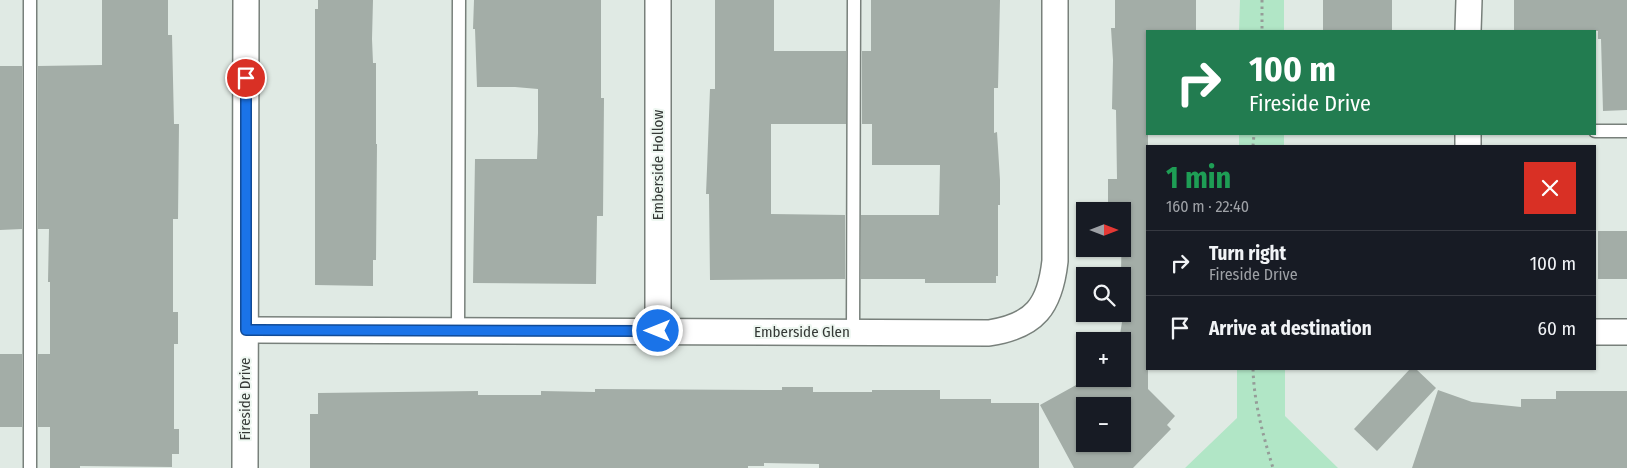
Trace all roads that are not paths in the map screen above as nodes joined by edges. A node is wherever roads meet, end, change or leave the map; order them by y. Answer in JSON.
{"nodes":[{"id":1,"x":30,"y":0,"type":"edge"},
{"id":2,"x":246,"y":0,"type":"edge"},
{"id":3,"x":459,"y":0,"type":"edge"},
{"id":4,"x":658,"y":0,"type":"edge"},
{"id":5,"x":854,"y":0,"type":"edge"},
{"id":6,"x":1055,"y":0,"type":"edge"},
{"id":7,"x":1469,"y":0,"type":"edge"},
{"id":8,"x":1468,"y":30,"type":"edge"},
{"id":9,"x":1596,"y":131,"type":"edge"},
{"id":10,"x":1627,"y":131,"type":"edge"},
{"id":11,"x":246,"y":330,"type":"junction"},
{"id":12,"x":458,"y":330,"type":"junction"},
{"id":13,"x":658,"y":331,"type":"junction"},
{"id":14,"x":853,"y":332,"type":"junction"},
{"id":15,"x":1596,"y":332,"type":"edge"},
{"id":16,"x":1627,"y":332,"type":"edge"},
{"id":17,"x":30,"y":468,"type":"edge"},
{"id":18,"x":245,"y":468,"type":"edge"}],
"edges":[{"from":1,"to":17,"type":"lane"},
{"from":2,"to":11,"type":"street","name":"Fireside Drive"},
{"from":3,"to":12,"type":"lane"},
{"from":4,"to":13,"type":"street","name":"Emberside Hollow"},
{"from":5,"to":14,"type":"lane"},
{"from":6,"to":14,"type":"street","name":"Emberside Glen"},
{"from":7,"to":8,"type":"street"},
{"from":9,"to":10,"type":"lane"},
{"from":11,"to":12,"type":"street","name":"Emberside Glen"},
{"from":11,"to":18,"type":"street","name":"Fireside Drive"},
{"from":12,"to":13,"type":"street","name":"Emberside Glen"},
{"from":13,"to":14,"type":"street","name":"Emberside Glen"},
{"from":15,"to":16,"type":"street"}]}
